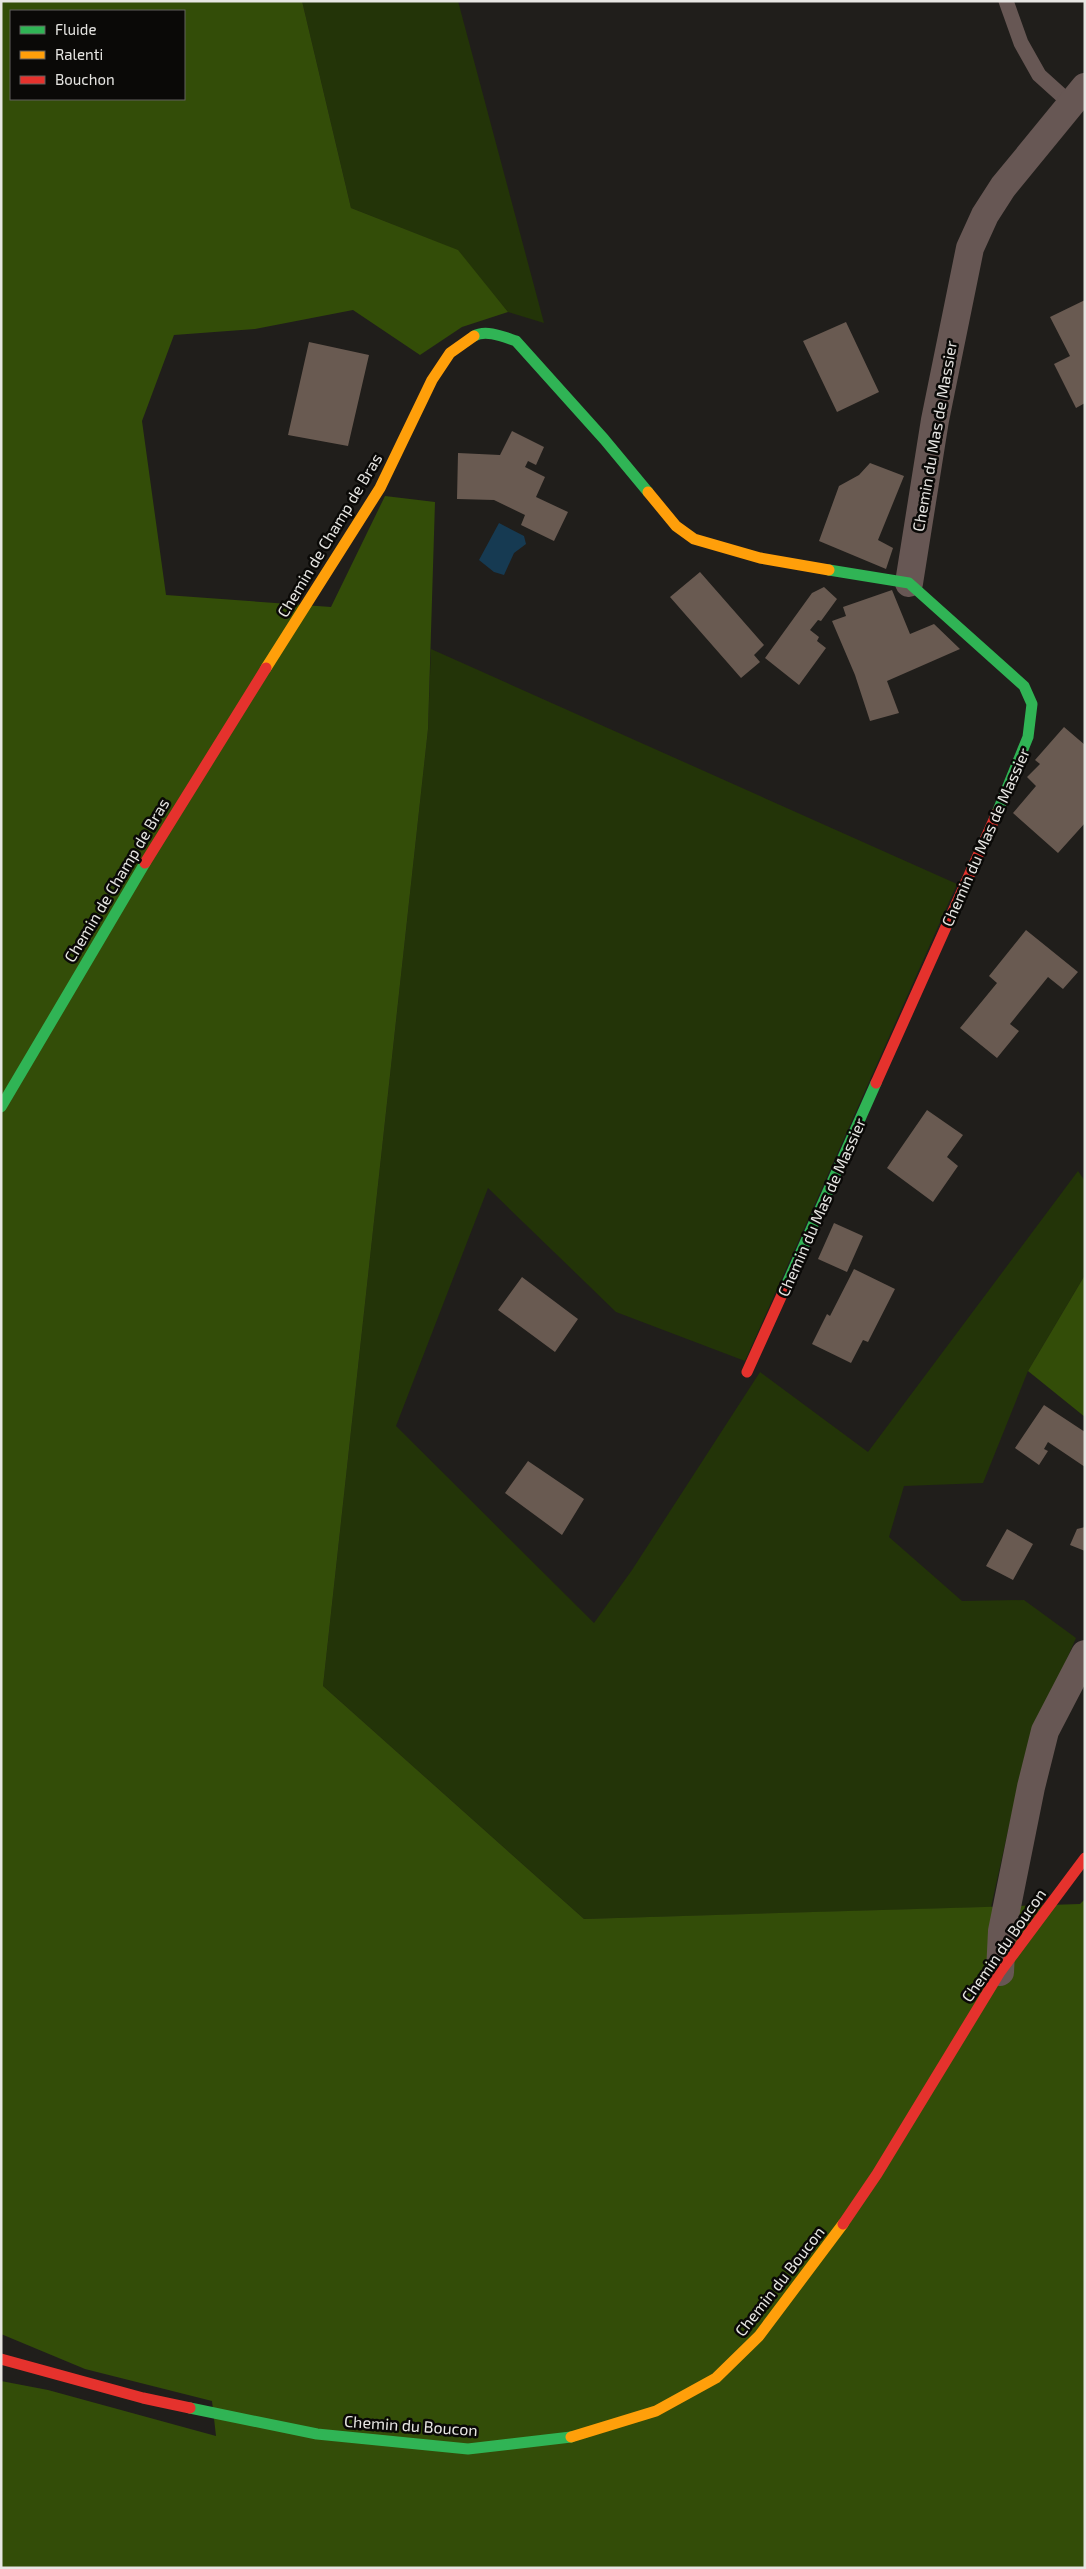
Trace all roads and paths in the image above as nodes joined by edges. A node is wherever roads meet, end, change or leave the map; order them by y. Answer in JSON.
{"nodes":[{"id":1,"x":1006,"y":1,"type":"edge"},
{"id":2,"x":1078,"y":95,"type":"edge"},
{"id":3,"x":909,"y":583,"type":"junction"},
{"id":4,"x":1,"y":1107,"type":"edge"},
{"id":5,"x":748,"y":1372,"type":"dead end"},
{"id":6,"x":1085,"y":1654,"type":"edge"},
{"id":7,"x":1085,"y":1858,"type":"edge"},
{"id":8,"x":1000,"y":1972,"type":"junction"},
{"id":9,"x":1,"y":2359,"type":"edge"}],
"edges":[{"from":1,"to":2,"type":"lane"},
{"from":2,"to":3,"type":"street","name":"Chemin du Mas de Massier"},
{"from":3,"to":4,"type":"street","name":"Chemin de Champ de Bras"},
{"from":3,"to":5,"type":"street","name":"Chemin du Mas de Massier"},
{"from":6,"to":8,"type":"street"},
{"from":7,"to":8,"type":"street","name":"Chemin du Boucon"},
{"from":8,"to":9,"type":"street","name":"Chemin du Boucon"}]}
